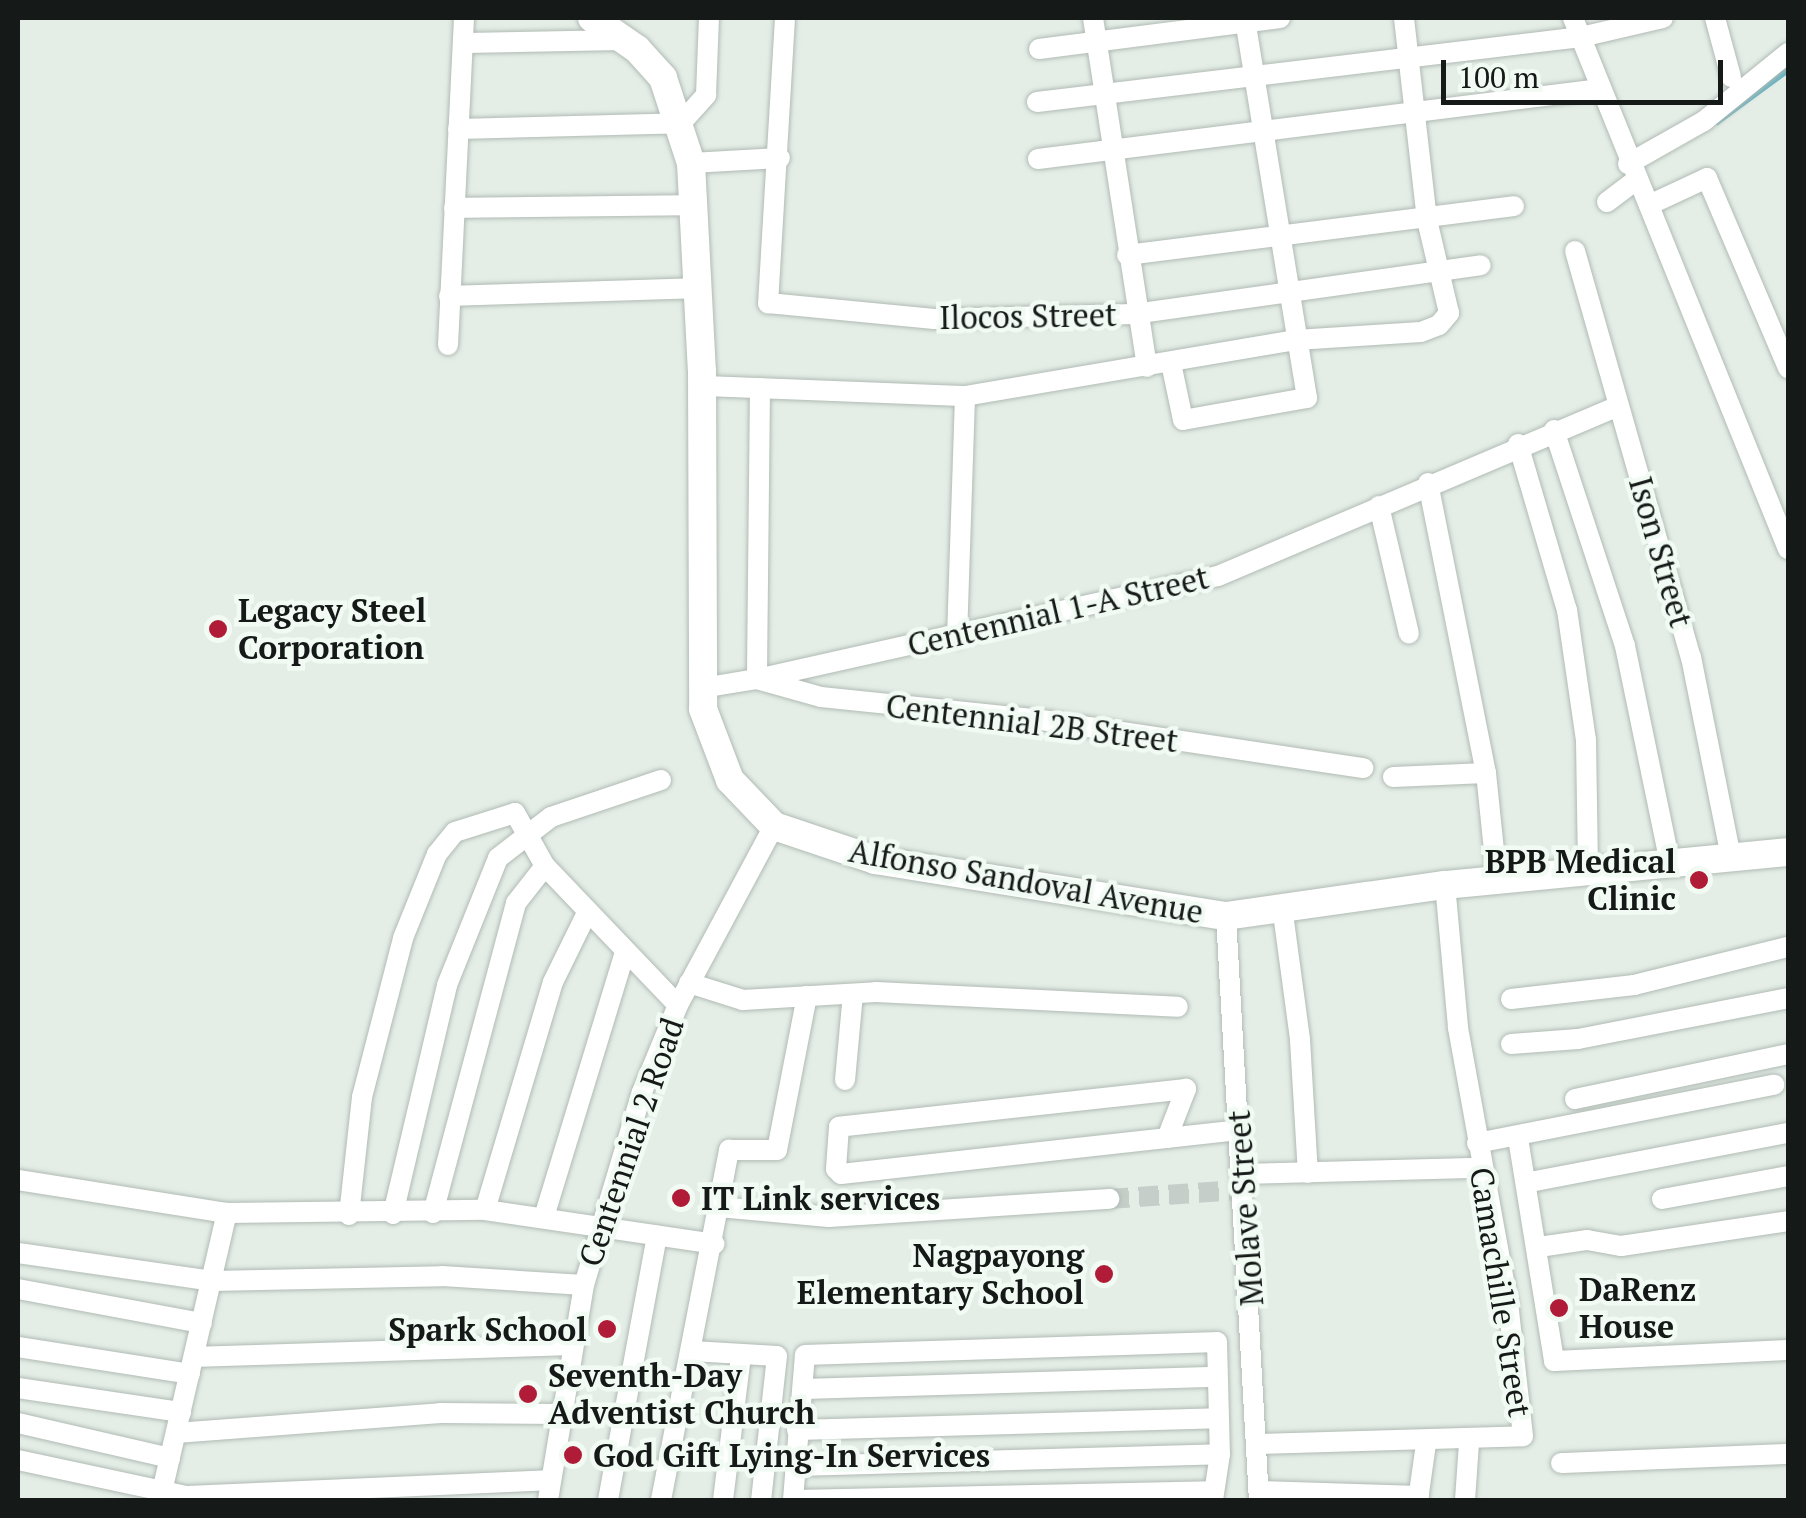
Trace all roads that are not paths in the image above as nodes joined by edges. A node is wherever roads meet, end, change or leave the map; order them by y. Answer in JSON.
{"nodes":[{"id":1,"x":464,"y":18,"type":"edge"},
{"id":2,"x":592,"y":18,"type":"edge"},
{"id":3,"x":709,"y":18,"type":"edge"},
{"id":4,"x":785,"y":18,"type":"edge"},
{"id":5,"x":1092,"y":18,"type":"edge"},
{"id":6,"x":1280,"y":18,"type":"edge"},
{"id":7,"x":1404,"y":18,"type":"edge"},
{"id":8,"x":1663,"y":18,"type":"edge"},
{"id":9,"x":1715,"y":18,"type":"edge"},
{"id":10,"x":1246,"y":20,"type":"edge"},
{"id":11,"x":1577,"y":27,"type":"edge"},
{"id":12,"x":625,"y":40,"type":"junction"},
{"id":13,"x":1098,"y":41,"type":"junction"},
{"id":14,"x":463,"y":44,"type":"junction"},
{"id":15,"x":1039,"y":49,"type":"dead end"},
{"id":16,"x":1788,"y":53,"type":"edge"},
{"id":17,"x":1410,"y":55,"type":"junction"},
{"id":18,"x":1731,"y":76,"type":"dead end"},
{"id":19,"x":1255,"y":77,"type":"junction"},
{"id":20,"x":1601,"y":88,"type":"junction"},
{"id":21,"x":1104,"y":93,"type":"junction"},
{"id":22,"x":1036,"y":102,"type":"dead end"},
{"id":23,"x":1412,"y":112,"type":"junction"},
{"id":24,"x":681,"y":123,"type":"junction"},
{"id":25,"x":458,"y":129,"type":"junction"},
{"id":26,"x":1264,"y":132,"type":"junction"},
{"id":27,"x":1113,"y":148,"type":"junction"},
{"id":28,"x":780,"y":158,"type":"junction"},
{"id":29,"x":1038,"y":159,"type":"dead end"},
{"id":30,"x":690,"y":163,"type":"junction"},
{"id":31,"x":1634,"y":176,"type":"junction"},
{"id":32,"x":1608,"y":202,"type":"dead end"},
{"id":33,"x":696,"y":205,"type":"junction"},
{"id":34,"x":1649,"y":205,"type":"junction"},
{"id":35,"x":1514,"y":206,"type":"dead end"},
{"id":36,"x":454,"y":208,"type":"junction"},
{"id":37,"x":1427,"y":220,"type":"junction"},
{"id":38,"x":1280,"y":235,"type":"junction"},
{"id":39,"x":1575,"y":251,"type":"dead end"},
{"id":40,"x":1127,"y":255,"type":"junction"},
{"id":41,"x":1481,"y":265,"type":"dead end"},
{"id":42,"x":1436,"y":269,"type":"junction"},
{"id":43,"x":700,"y":288,"type":"junction"},
{"id":44,"x":1288,"y":292,"type":"junction"},
{"id":45,"x":449,"y":296,"type":"junction"},
{"id":46,"x":1134,"y":314,"type":"junction"},
{"id":47,"x":1296,"y":340,"type":"junction"},
{"id":48,"x":448,"y":345,"type":"dead end"},
{"id":49,"x":1171,"y":363,"type":"junction"},
{"id":50,"x":1147,"y":367,"type":"junction"},
{"id":51,"x":1788,"y":368,"type":"edge"},
{"id":52,"x":702,"y":386,"type":"junction"},
{"id":53,"x":760,"y":388,"type":"junction"},
{"id":54,"x":964,"y":396,"type":"junction"},
{"id":55,"x":1618,"y":406,"type":"junction"},
{"id":56,"x":1554,"y":430,"type":"junction"},
{"id":57,"x":1518,"y":444,"type":"junction"},
{"id":58,"x":1428,"y":483,"type":"junction"},
{"id":59,"x":1380,"y":506,"type":"junction"},
{"id":60,"x":1788,"y":549,"type":"edge"},
{"id":61,"x":1409,"y":634,"type":"dead end"},
{"id":62,"x":956,"y":638,"type":"junction"},
{"id":63,"x":757,"y":679,"type":"junction"},
{"id":64,"x":702,"y":688,"type":"junction"},
{"id":65,"x":1364,"y":768,"type":"dead end"},
{"id":66,"x":1486,"y":774,"type":"junction"},
{"id":67,"x":1393,"y":777,"type":"dead end"},
{"id":68,"x":661,"y":780,"type":"dead end"},
{"id":69,"x":774,"y":826,"type":"junction"},
{"id":70,"x":526,"y":836,"type":"junction"},
{"id":71,"x":1788,"y":852,"type":"edge"},
{"id":72,"x":1731,"y":857,"type":"junction"},
{"id":73,"x":1670,"y":864,"type":"junction"},
{"id":74,"x":545,"y":866,"type":"junction"},
{"id":75,"x":1588,"y":871,"type":"junction"},
{"id":76,"x":1497,"y":880,"type":"junction"},
{"id":77,"x":1444,"y":886,"type":"junction"},
{"id":78,"x":1282,"y":906,"type":"junction"},
{"id":79,"x":587,"y":913,"type":"junction"},
{"id":80,"x":1226,"y":916,"type":"junction"},
{"id":81,"x":1788,"y":947,"type":"edge"},
{"id":82,"x":624,"y":955,"type":"junction"},
{"id":83,"x":689,"y":982,"type":"junction"},
{"id":84,"x":852,"y":994,"type":"junction"},
{"id":85,"x":807,"y":996,"type":"junction"},
{"id":86,"x":1510,"y":998,"type":"dead end"},
{"id":87,"x":1788,"y":998,"type":"edge"},
{"id":88,"x":678,"y":1004,"type":"junction"},
{"id":89,"x":1178,"y":1007,"type":"dead end"},
{"id":90,"x":1511,"y":1044,"type":"dead end"},
{"id":91,"x":1788,"y":1054,"type":"edge"},
{"id":92,"x":846,"y":1080,"type":"dead end"},
{"id":93,"x":1774,"y":1085,"type":"dead end"},
{"id":94,"x":1575,"y":1099,"type":"dead end"},
{"id":95,"x":1240,"y":1130,"type":"junction"},
{"id":96,"x":1788,"y":1133,"type":"edge"},
{"id":97,"x":1167,"y":1138,"type":"junction"},
{"id":98,"x":1518,"y":1138,"type":"junction"},
{"id":99,"x":1477,"y":1144,"type":"junction"},
{"id":100,"x":1479,"y":1168,"type":"junction"},
{"id":101,"x":1308,"y":1173,"type":"junction"},
{"id":102,"x":1788,"y":1176,"type":"edge"},
{"id":103,"x":18,"y":1180,"type":"edge"},
{"id":104,"x":1530,"y":1182,"type":"junction"},
{"id":105,"x":1243,"y":1184,"type":"junction"},
{"id":106,"x":1109,"y":1199,"type":"tunnel mouth"},
{"id":107,"x":1662,"y":1199,"type":"dead end"},
{"id":108,"x":719,"y":1207,"type":"junction"},
{"id":109,"x":485,"y":1210,"type":"junction"},
{"id":110,"x":227,"y":1212,"type":"junction"},
{"id":111,"x":433,"y":1213,"type":"junction"},
{"id":112,"x":394,"y":1214,"type":"junction"},
{"id":113,"x":349,"y":1215,"type":"junction"},
{"id":114,"x":544,"y":1217,"type":"junction"},
{"id":115,"x":1788,"y":1221,"type":"edge"},
{"id":116,"x":599,"y":1228,"type":"junction"},
{"id":117,"x":657,"y":1236,"type":"junction"},
{"id":118,"x":714,"y":1244,"type":"junction"},
{"id":119,"x":1538,"y":1248,"type":"junction"},
{"id":120,"x":18,"y":1253,"type":"edge"},
{"id":121,"x":212,"y":1280,"type":"junction"},
{"id":122,"x":584,"y":1285,"type":"junction"},
{"id":123,"x":18,"y":1290,"type":"edge"},
{"id":124,"x":202,"y":1323,"type":"junction"},
{"id":125,"x":571,"y":1344,"type":"junction"},
{"id":126,"x":18,"y":1347,"type":"edge"},
{"id":127,"x":1788,"y":1350,"type":"edge"},
{"id":128,"x":692,"y":1351,"type":"junction"},
{"id":129,"x":741,"y":1356,"type":"junction"},
{"id":130,"x":192,"y":1366,"type":"junction"},
{"id":131,"x":1217,"y":1377,"type":"junction"},
{"id":132,"x":18,"y":1388,"type":"edge"},
{"id":133,"x":803,"y":1389,"type":"junction"},
{"id":134,"x":181,"y":1412,"type":"junction"},
{"id":135,"x":558,"y":1414,"type":"junction"},
{"id":136,"x":1218,"y":1418,"type":"junction"},
{"id":137,"x":18,"y":1423,"type":"edge"},
{"id":138,"x":797,"y":1430,"type":"junction"},
{"id":139,"x":176,"y":1433,"type":"junction"},
{"id":140,"x":1469,"y":1443,"type":"junction"},
{"id":141,"x":1260,"y":1444,"type":"junction"},
{"id":142,"x":1426,"y":1444,"type":"junction"},
{"id":143,"x":1220,"y":1454,"type":"junction"},
{"id":144,"x":1788,"y":1454,"type":"edge"},
{"id":145,"x":170,"y":1458,"type":"junction"},
{"id":146,"x":18,"y":1460,"type":"edge"},
{"id":147,"x":1561,"y":1464,"type":"dead end"},
{"id":148,"x":797,"y":1466,"type":"junction"},
{"id":149,"x":549,"y":1490,"type":"edge"},
{"id":150,"x":161,"y":1496,"type":"edge"},
{"id":151,"x":1214,"y":1496,"type":"edge"},
{"id":152,"x":1260,"y":1496,"type":"edge"},
{"id":153,"x":1314,"y":1496,"type":"edge"},
{"id":154,"x":1378,"y":1498,"type":"edge"},
{"id":155,"x":1418,"y":1498,"type":"edge"},
{"id":156,"x":608,"y":1500,"type":"edge"},
{"id":157,"x":661,"y":1500,"type":"edge"},
{"id":158,"x":723,"y":1500,"type":"edge"},
{"id":159,"x":761,"y":1500,"type":"edge"},
{"id":160,"x":793,"y":1500,"type":"edge"},
{"id":161,"x":1465,"y":1500,"type":"edge"}],
"edges":[{"from":1,"to":14,"type":"street"},
{"from":2,"to":12,"type":"main road","name":"Alfonso Sandoval Avenue"},
{"from":3,"to":24,"type":"street"},
{"from":4,"to":28,"type":"street"},
{"from":5,"to":13,"type":"street"},
{"from":6,"to":10,"type":"street"},
{"from":7,"to":17,"type":"street"},
{"from":8,"to":11,"type":"street"},
{"from":9,"to":18,"type":"street"},
{"from":10,"to":13,"type":"street"},
{"from":10,"to":19,"type":"street"},
{"from":11,"to":17,"type":"street"},
{"from":11,"to":20,"type":"street"},
{"from":12,"to":14,"type":"street"},
{"from":12,"to":24,"type":"main road","name":"Alfonso Sandoval Avenue"},
{"from":13,"to":15,"type":"street"},
{"from":13,"to":21,"type":"street"},
{"from":14,"to":25,"type":"street"},
{"from":16,"to":31,"type":"street"},
{"from":17,"to":19,"type":"street"},
{"from":17,"to":23,"type":"street"},
{"from":19,"to":21,"type":"street"},
{"from":19,"to":26,"type":"street"},
{"from":20,"to":23,"type":"street"},
{"from":20,"to":31,"type":"street"},
{"from":21,"to":22,"type":"street"},
{"from":21,"to":27,"type":"street"},
{"from":23,"to":26,"type":"street"},
{"from":23,"to":37,"type":"street"},
{"from":24,"to":25,"type":"street"},
{"from":24,"to":30,"type":"main road","name":"Alfonso Sandoval Avenue"},
{"from":25,"to":36,"type":"street"},
{"from":26,"to":27,"type":"street"},
{"from":26,"to":38,"type":"street"},
{"from":27,"to":29,"type":"street"},
{"from":27,"to":40,"type":"street"},
{"from":28,"to":30,"type":"street"},
{"from":28,"to":46,"type":"street","name":"Ilocos Street"},
{"from":30,"to":33,"type":"main road","name":"Alfonso Sandoval Avenue"},
{"from":31,"to":32,"type":"street"},
{"from":31,"to":34,"type":"street"},
{"from":33,"to":36,"type":"street"},
{"from":33,"to":43,"type":"main road","name":"Alfonso Sandoval Avenue"},
{"from":34,"to":51,"type":"street"},
{"from":34,"to":60,"type":"street"},
{"from":35,"to":37,"type":"street"},
{"from":36,"to":45,"type":"street"},
{"from":37,"to":38,"type":"street"},
{"from":37,"to":42,"type":"street"},
{"from":38,"to":40,"type":"street"},
{"from":38,"to":44,"type":"street"},
{"from":39,"to":55,"type":"street","name":"Ison Street"},
{"from":40,"to":46,"type":"street"},
{"from":41,"to":42,"type":"street","name":"Ilocos Street"},
{"from":42,"to":44,"type":"street","name":"Ilocos Street"},
{"from":42,"to":47,"type":"street"},
{"from":43,"to":45,"type":"street"},
{"from":43,"to":52,"type":"main road","name":"Alfonso Sandoval Avenue"},
{"from":44,"to":46,"type":"street","name":"Ilocos Street"},
{"from":44,"to":47,"type":"street"},
{"from":45,"to":48,"type":"street"},
{"from":46,"to":50,"type":"street"},
{"from":47,"to":49,"type":"street"},
{"from":47,"to":49,"type":"street"},
{"from":49,"to":50,"type":"street"},
{"from":50,"to":54,"type":"street"},
{"from":52,"to":53,"type":"street"},
{"from":52,"to":64,"type":"main road","name":"Alfonso Sandoval Avenue"},
{"from":53,"to":54,"type":"street"},
{"from":53,"to":63,"type":"street"},
{"from":54,"to":62,"type":"street"},
{"from":55,"to":56,"type":"street","name":"Centennial 1-A Street"},
{"from":55,"to":72,"type":"street","name":"Ison Street"},
{"from":56,"to":57,"type":"street","name":"Centennial 1-A Street"},
{"from":56,"to":73,"type":"street"},
{"from":57,"to":58,"type":"street","name":"Centennial 1-A Street"},
{"from":57,"to":75,"type":"street"},
{"from":58,"to":59,"type":"street","name":"Centennial 1-A Street"},
{"from":58,"to":66,"type":"street"},
{"from":59,"to":61,"type":"street"},
{"from":59,"to":62,"type":"street","name":"Centennial 1-A Street"},
{"from":62,"to":63,"type":"street","name":"Centennial 1-A Street"},
{"from":63,"to":64,"type":"street","name":"Centennial 2B Street"},
{"from":63,"to":65,"type":"street","name":"Centennial 2B Street"},
{"from":64,"to":69,"type":"main road","name":"Alfonso Sandoval Avenue"},
{"from":66,"to":67,"type":"street"},
{"from":66,"to":76,"type":"street"},
{"from":68,"to":70,"type":"street"},
{"from":69,"to":80,"type":"main road","name":"Alfonso Sandoval Avenue"},
{"from":69,"to":83,"type":"street","name":"Centennial 2 Road"},
{"from":70,"to":74,"type":"street"},
{"from":70,"to":112,"type":"street"},
{"from":70,"to":113,"type":"street"},
{"from":71,"to":72,"type":"main road","name":"Alfonso Sandoval Avenue"},
{"from":72,"to":73,"type":"main road","name":"Alfonso Sandoval Avenue"},
{"from":73,"to":75,"type":"main road","name":"Alfonso Sandoval Avenue"},
{"from":74,"to":79,"type":"street"},
{"from":74,"to":111,"type":"street"},
{"from":75,"to":76,"type":"main road","name":"Alfonso Sandoval Avenue"},
{"from":76,"to":77,"type":"main road","name":"Alfonso Sandoval Avenue"},
{"from":77,"to":78,"type":"main road","name":"Alfonso Sandoval Avenue"},
{"from":77,"to":99,"type":"street","name":"Camachille Street"},
{"from":78,"to":80,"type":"main road","name":"Alfonso Sandoval Avenue"},
{"from":78,"to":101,"type":"street"},
{"from":79,"to":82,"type":"street"},
{"from":79,"to":109,"type":"street"},
{"from":80,"to":95,"type":"street","name":"Molave Street"},
{"from":81,"to":86,"type":"street"},
{"from":82,"to":88,"type":"street"},
{"from":82,"to":114,"type":"street"},
{"from":83,"to":85,"type":"street"},
{"from":83,"to":88,"type":"street","name":"Centennial 2 Road"},
{"from":84,"to":85,"type":"street"},
{"from":84,"to":89,"type":"street"},
{"from":84,"to":92,"type":"street"},
{"from":85,"to":108,"type":"street"},
{"from":87,"to":90,"type":"street"},
{"from":88,"to":116,"type":"street","name":"Centennial 2 Road"},
{"from":91,"to":94,"type":"street"},
{"from":93,"to":98,"type":"street"},
{"from":95,"to":97,"type":"street"},
{"from":95,"to":105,"type":"street","name":"Molave Street"},
{"from":96,"to":104,"type":"street"},
{"from":97,"to":97,"type":"street"},
{"from":98,"to":99,"type":"street"},
{"from":98,"to":104,"type":"street"},
{"from":99,"to":100,"type":"street","name":"Camachille Street"},
{"from":100,"to":101,"type":"street"},
{"from":100,"to":140,"type":"street","name":"Camachille Street"},
{"from":101,"to":105,"type":"street"},
{"from":102,"to":107,"type":"street"},
{"from":103,"to":110,"type":"street"},
{"from":104,"to":119,"type":"street"},
{"from":105,"to":141,"type":"street","name":"Molave Street"},
{"from":106,"to":108,"type":"street"},
{"from":108,"to":118,"type":"street"},
{"from":109,"to":111,"type":"street"},
{"from":109,"to":114,"type":"street"},
{"from":110,"to":113,"type":"street"},
{"from":110,"to":121,"type":"street"},
{"from":111,"to":112,"type":"street"},
{"from":112,"to":113,"type":"street"},
{"from":114,"to":116,"type":"street"},
{"from":115,"to":119,"type":"street"},
{"from":116,"to":117,"type":"street"},
{"from":116,"to":122,"type":"street","name":"Centennial 2 Road"},
{"from":117,"to":118,"type":"street"},
{"from":117,"to":156,"type":"street"},
{"from":118,"to":128,"type":"street"},
{"from":119,"to":127,"type":"street"},
{"from":120,"to":121,"type":"street"},
{"from":121,"to":122,"type":"street"},
{"from":121,"to":124,"type":"street"},
{"from":122,"to":125,"type":"street","name":"Centennial 2 Road"},
{"from":123,"to":124,"type":"street"},
{"from":124,"to":130,"type":"street"},
{"from":125,"to":130,"type":"street"},
{"from":125,"to":135,"type":"street","name":"Centennial 2 Road"},
{"from":126,"to":130,"type":"street"},
{"from":128,"to":129,"type":"street"},
{"from":128,"to":157,"type":"street"},
{"from":129,"to":158,"type":"street"},
{"from":129,"to":159,"type":"street"},
{"from":130,"to":134,"type":"street"},
{"from":131,"to":133,"type":"street"},
{"from":131,"to":133,"type":"street"},
{"from":131,"to":136,"type":"street"},
{"from":132,"to":134,"type":"street"},
{"from":133,"to":138,"type":"street"},
{"from":134,"to":139,"type":"street"},
{"from":135,"to":139,"type":"street"},
{"from":135,"to":149,"type":"street","name":"Centennial 2 Road"},
{"from":136,"to":138,"type":"street"},
{"from":136,"to":143,"type":"street"},
{"from":137,"to":145,"type":"street"},
{"from":138,"to":148,"type":"street"},
{"from":139,"to":145,"type":"street"},
{"from":140,"to":142,"type":"street","name":"Camachille Street"},
{"from":140,"to":161,"type":"street"},
{"from":141,"to":142,"type":"street","name":"Camachille Street"},
{"from":141,"to":152,"type":"street","name":"Molave Street"},
{"from":142,"to":155,"type":"street"},
{"from":143,"to":148,"type":"street"},
{"from":143,"to":151,"type":"street"},
{"from":144,"to":147,"type":"street"},
{"from":145,"to":150,"type":"street"},
{"from":146,"to":150,"type":"street"},
{"from":148,"to":160,"type":"street"},
{"from":149,"to":150,"type":"street"},
{"from":151,"to":160,"type":"street"},
{"from":152,"to":153,"type":"street"},
{"from":153,"to":154,"type":"street"},
{"from":154,"to":155,"type":"street"}]}
